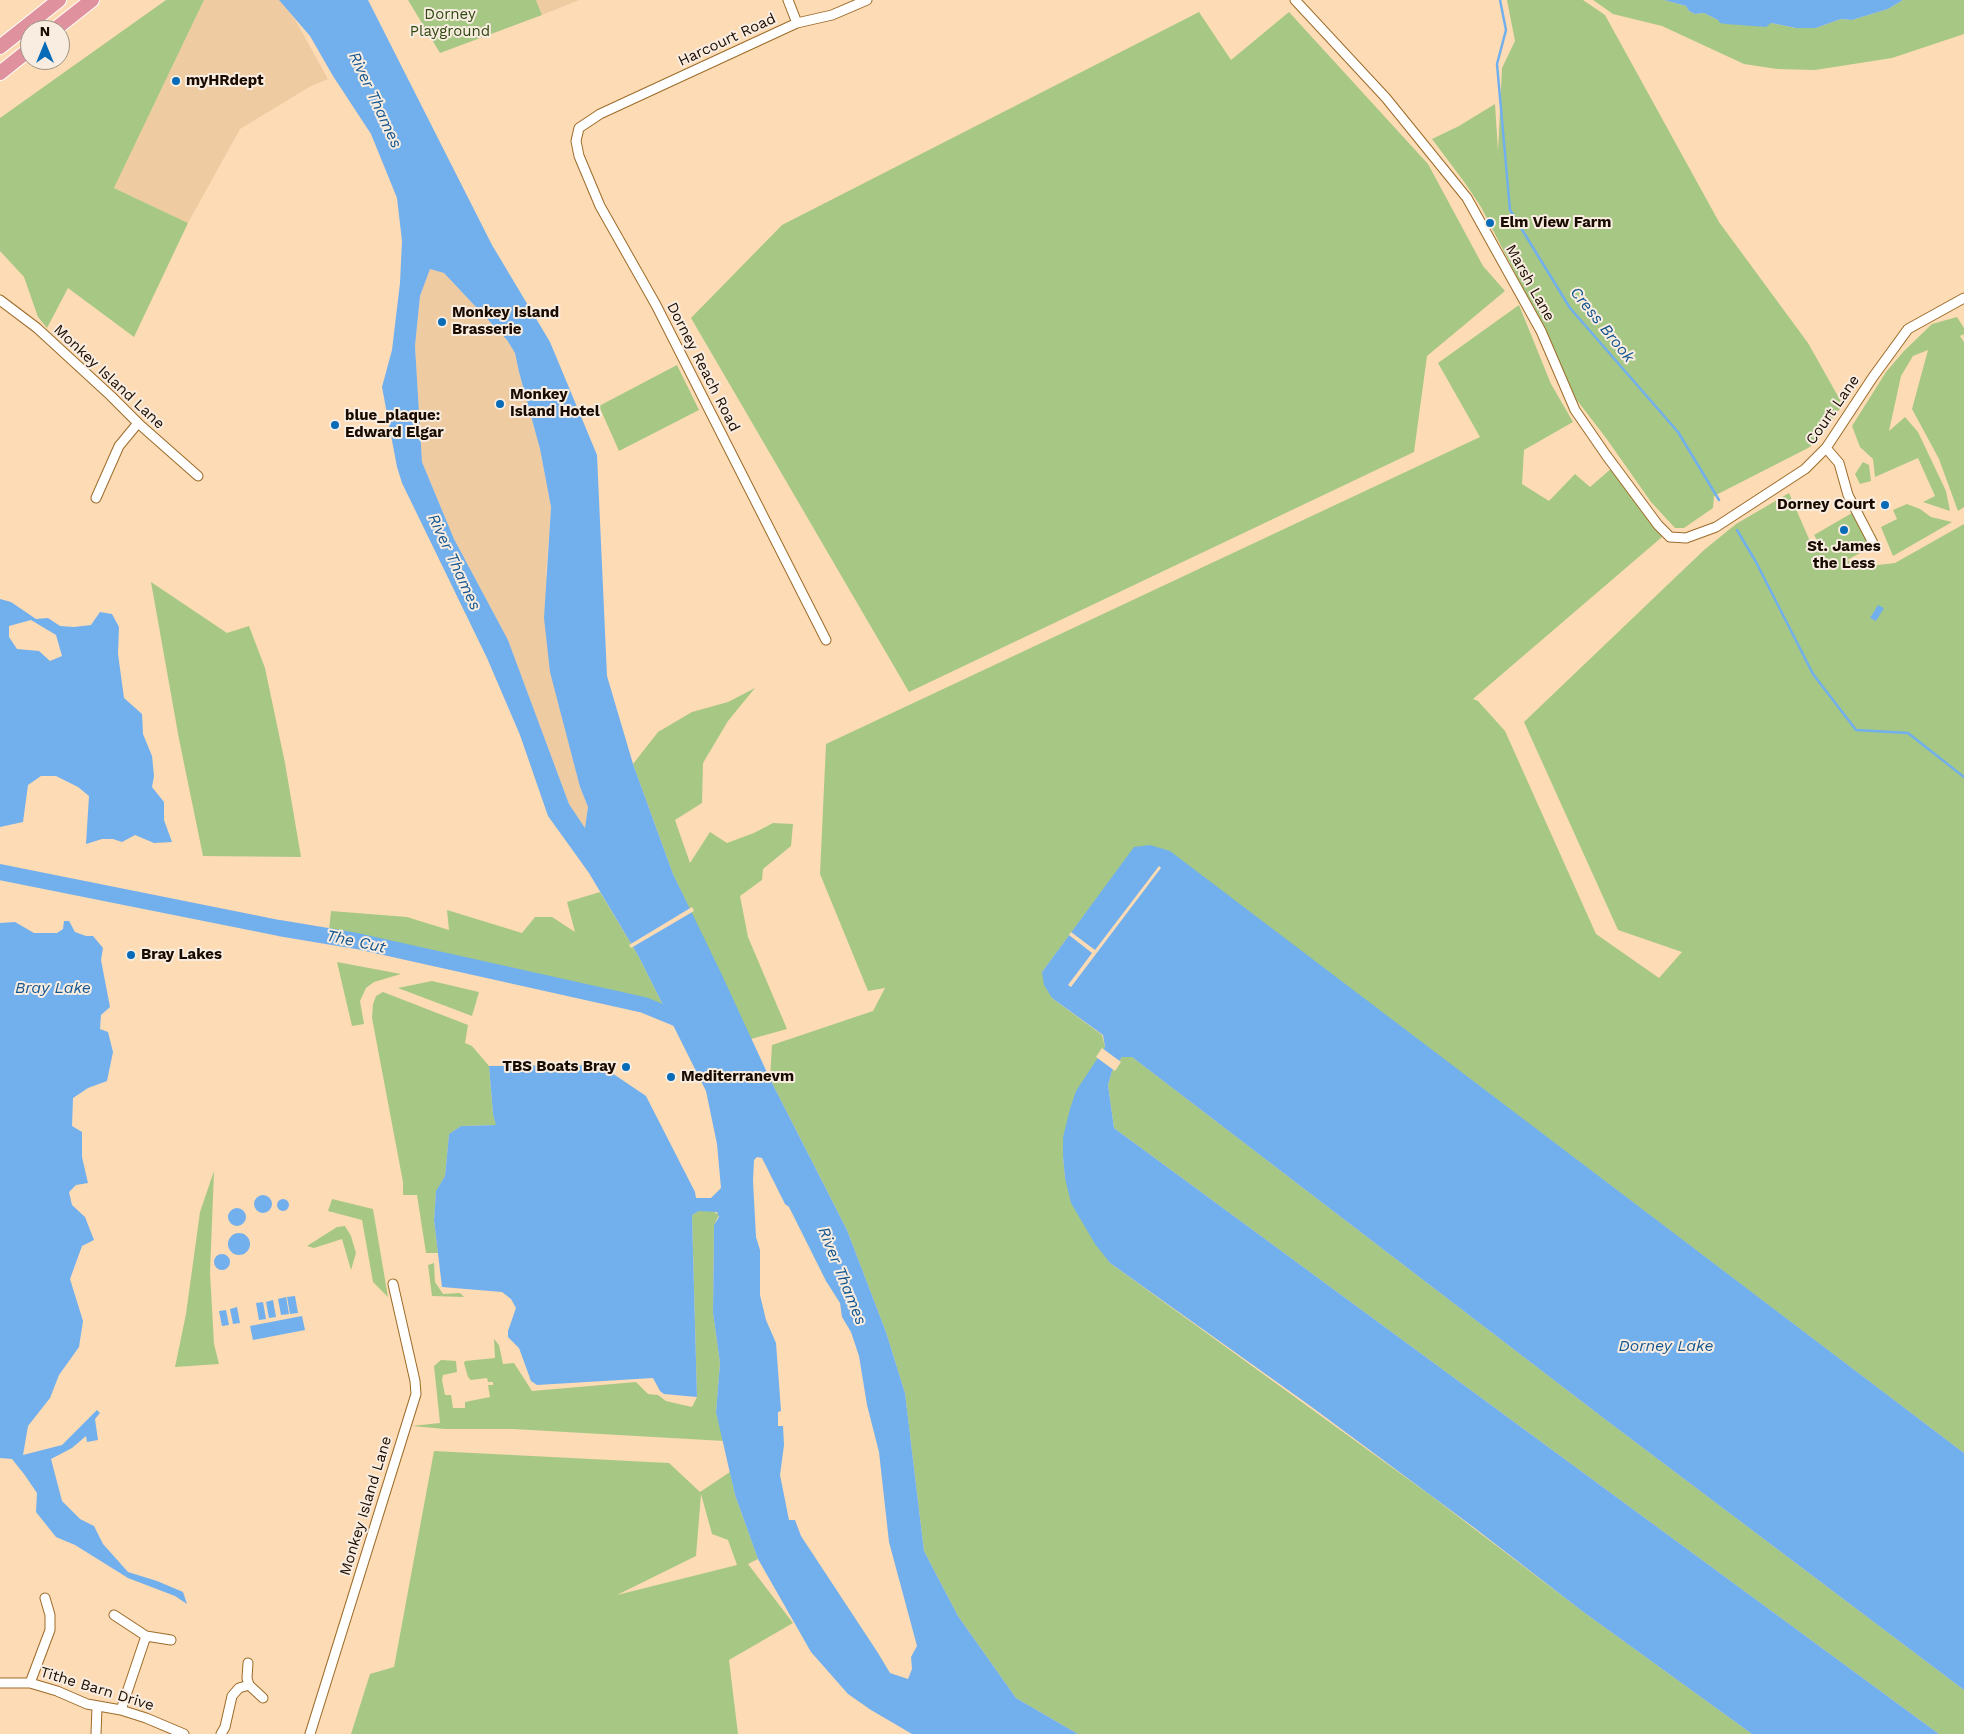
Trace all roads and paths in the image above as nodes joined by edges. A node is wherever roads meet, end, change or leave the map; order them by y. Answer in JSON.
{"nodes":[{"id":1,"x":59,"y":0,"type":"edge"},
{"id":2,"x":92,"y":0,"type":"edge"},
{"id":3,"x":788,"y":0,"type":"edge"},
{"id":4,"x":868,"y":0,"type":"edge"},
{"id":5,"x":1295,"y":0,"type":"edge"},
{"id":6,"x":67,"y":20,"type":"edge"},
{"id":7,"x":798,"y":23,"type":"junction"},
{"id":8,"x":0,"y":47,"type":"edge"},
{"id":9,"x":20,"y":57,"type":"edge"},
{"id":10,"x":0,"y":73,"type":"edge"},
{"id":11,"x":600,"y":114,"type":"joint"},
{"id":12,"x":1964,"y":298,"type":"edge"},
{"id":13,"x":0,"y":300,"type":"edge"},
{"id":14,"x":138,"y":423,"type":"junction"},
{"id":15,"x":1826,"y":448,"type":"junction"},
{"id":16,"x":198,"y":476,"type":"dead end"},
{"id":17,"x":96,"y":498,"type":"dead end"},
{"id":18,"x":1686,"y":538,"type":"joint"},
{"id":19,"x":1873,"y":543,"type":"dead end"},
{"id":20,"x":826,"y":640,"type":"dead end"},
{"id":21,"x":393,"y":1284,"type":"dead end"},
{"id":22,"x":45,"y":1598,"type":"dead end"},
{"id":23,"x":114,"y":1615,"type":"dead end"},
{"id":24,"x":146,"y":1636,"type":"junction"},
{"id":25,"x":171,"y":1640,"type":"dead end"},
{"id":26,"x":248,"y":1663,"type":"dead end"},
{"id":27,"x":0,"y":1683,"type":"edge"},
{"id":28,"x":30,"y":1683,"type":"junction"},
{"id":29,"x":249,"y":1686,"type":"junction"},
{"id":30,"x":263,"y":1698,"type":"dead end"},
{"id":31,"x":97,"y":1707,"type":"junction"},
{"id":32,"x":121,"y":1710,"type":"junction"},
{"id":33,"x":96,"y":1734,"type":"edge"},
{"id":34,"x":184,"y":1734,"type":"edge"},
{"id":35,"x":221,"y":1734,"type":"edge"},
{"id":36,"x":310,"y":1734,"type":"edge"}],
"edges":[{"from":1,"to":8,"type":"highway"},
{"from":2,"to":6,"type":"highway"},
{"from":3,"to":7,"type":"street"},
{"from":4,"to":7,"type":"street","name":"Harcourt Road"},
{"from":5,"to":18,"type":"street","name":"Marsh Lane"},
{"from":7,"to":11,"type":"street","name":"Harcourt Road"},
{"from":9,"to":10,"type":"highway"},
{"from":11,"to":20,"type":"street","name":"Dorney Reach Road"},
{"from":12,"to":15,"type":"street","name":"Court Lane"},
{"from":13,"to":14,"type":"street","name":"Monkey Island Lane"},
{"from":14,"to":16,"type":"street","name":"Monkey Island Lane"},
{"from":14,"to":17,"type":"street"},
{"from":15,"to":18,"type":"street","name":"Court Lane"},
{"from":15,"to":19,"type":"street"},
{"from":21,"to":36,"type":"street","name":"Monkey Island Lane"},
{"from":22,"to":28,"type":"street"},
{"from":23,"to":24,"type":"street"},
{"from":24,"to":25,"type":"street"},
{"from":24,"to":32,"type":"street"},
{"from":26,"to":29,"type":"street"},
{"from":27,"to":28,"type":"street","name":"Tithe Barn Drive"},
{"from":28,"to":31,"type":"street","name":"Tithe Barn Drive"},
{"from":29,"to":30,"type":"street"},
{"from":29,"to":35,"type":"street"},
{"from":31,"to":32,"type":"street","name":"Tithe Barn Drive"},
{"from":31,"to":33,"type":"street"},
{"from":32,"to":34,"type":"street","name":"Tithe Barn Drive"}]}
